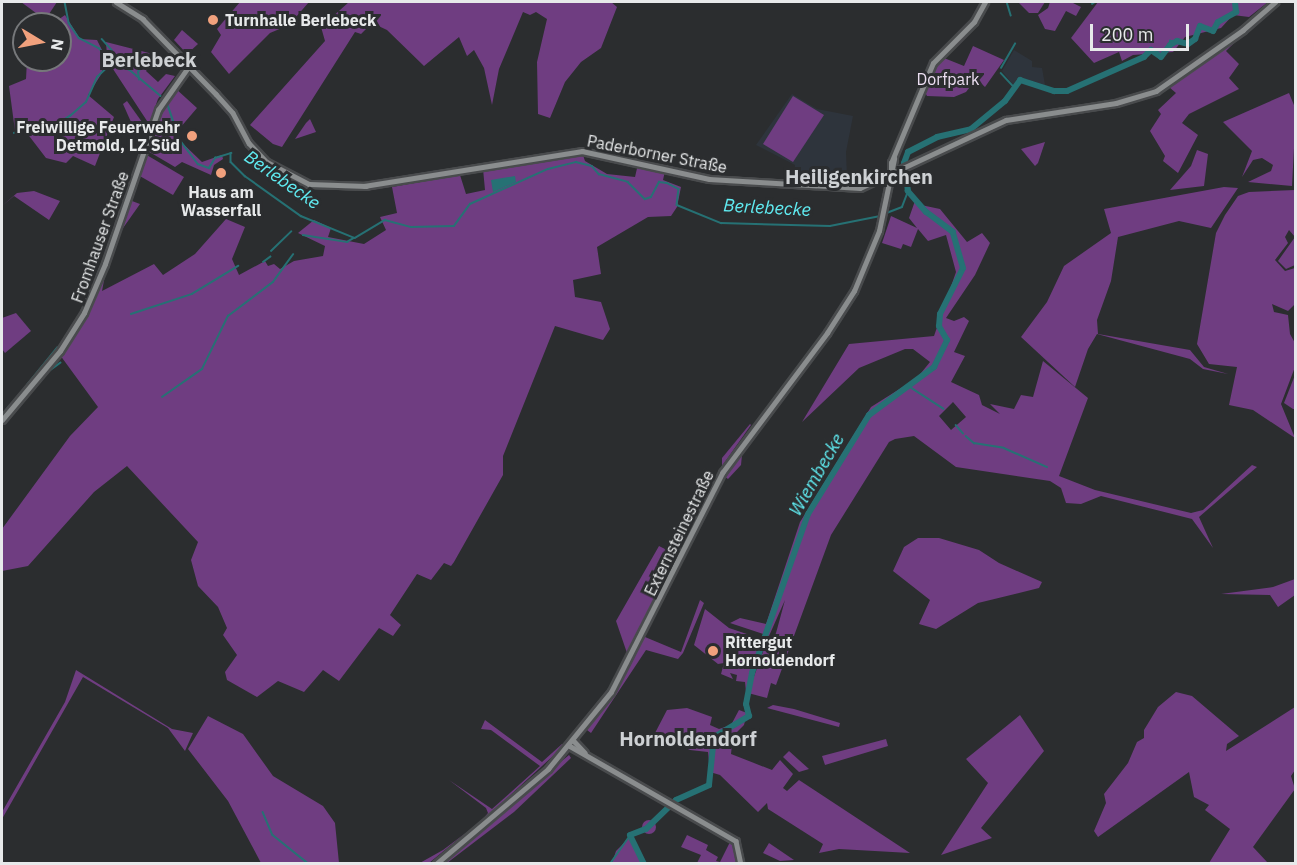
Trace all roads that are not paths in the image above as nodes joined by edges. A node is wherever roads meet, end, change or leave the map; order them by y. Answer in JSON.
{"nodes":[{"id":1,"x":116,"y":2,"type":"edge"},
{"id":2,"x":985,"y":2,"type":"edge"},
{"id":3,"x":1275,"y":2,"type":"edge"},
{"id":4,"x":191,"y":68,"type":"junction"},
{"id":5,"x":891,"y":177,"type":"junction"},
{"id":6,"x":876,"y":184,"type":"junction"},
{"id":7,"x":886,"y":196,"type":"junction"},
{"id":8,"x":2,"y":420,"type":"edge"},
{"id":9,"x":574,"y":741,"type":"junction"},
{"id":10,"x":570,"y":746,"type":"junction"},
{"id":11,"x":585,"y":753,"type":"junction"},
{"id":12,"x":436,"y":864,"type":"edge"},
{"id":13,"x":741,"y":864,"type":"edge"}],
"edges":[{"from":1,"to":4,"type":"main road","name":"Paderborner Straße"},
{"from":2,"to":5,"type":"main road","name":"Externsteinestraße"},
{"from":3,"to":5,"type":"main road","name":"Paderborner Straße"},
{"from":4,"to":6,"type":"main road","name":"Paderborner Straße"},
{"from":4,"to":8,"type":"main road","name":"Fromhauser Straße"},
{"from":5,"to":6,"type":"main road","name":"Paderborner Straße"},
{"from":5,"to":7,"type":"main road","name":"Externsteinestraße"},
{"from":6,"to":7,"type":"main road"},
{"from":7,"to":9,"type":"main road","name":"Externsteinestraße"},
{"from":9,"to":10,"type":"main road","name":"Externsteinestraße"},
{"from":9,"to":11,"type":"main road"},
{"from":10,"to":11,"type":"main road"},
{"from":10,"to":12,"type":"main road","name":"Externsteinestraße"},
{"from":11,"to":13,"type":"main road"}]}
